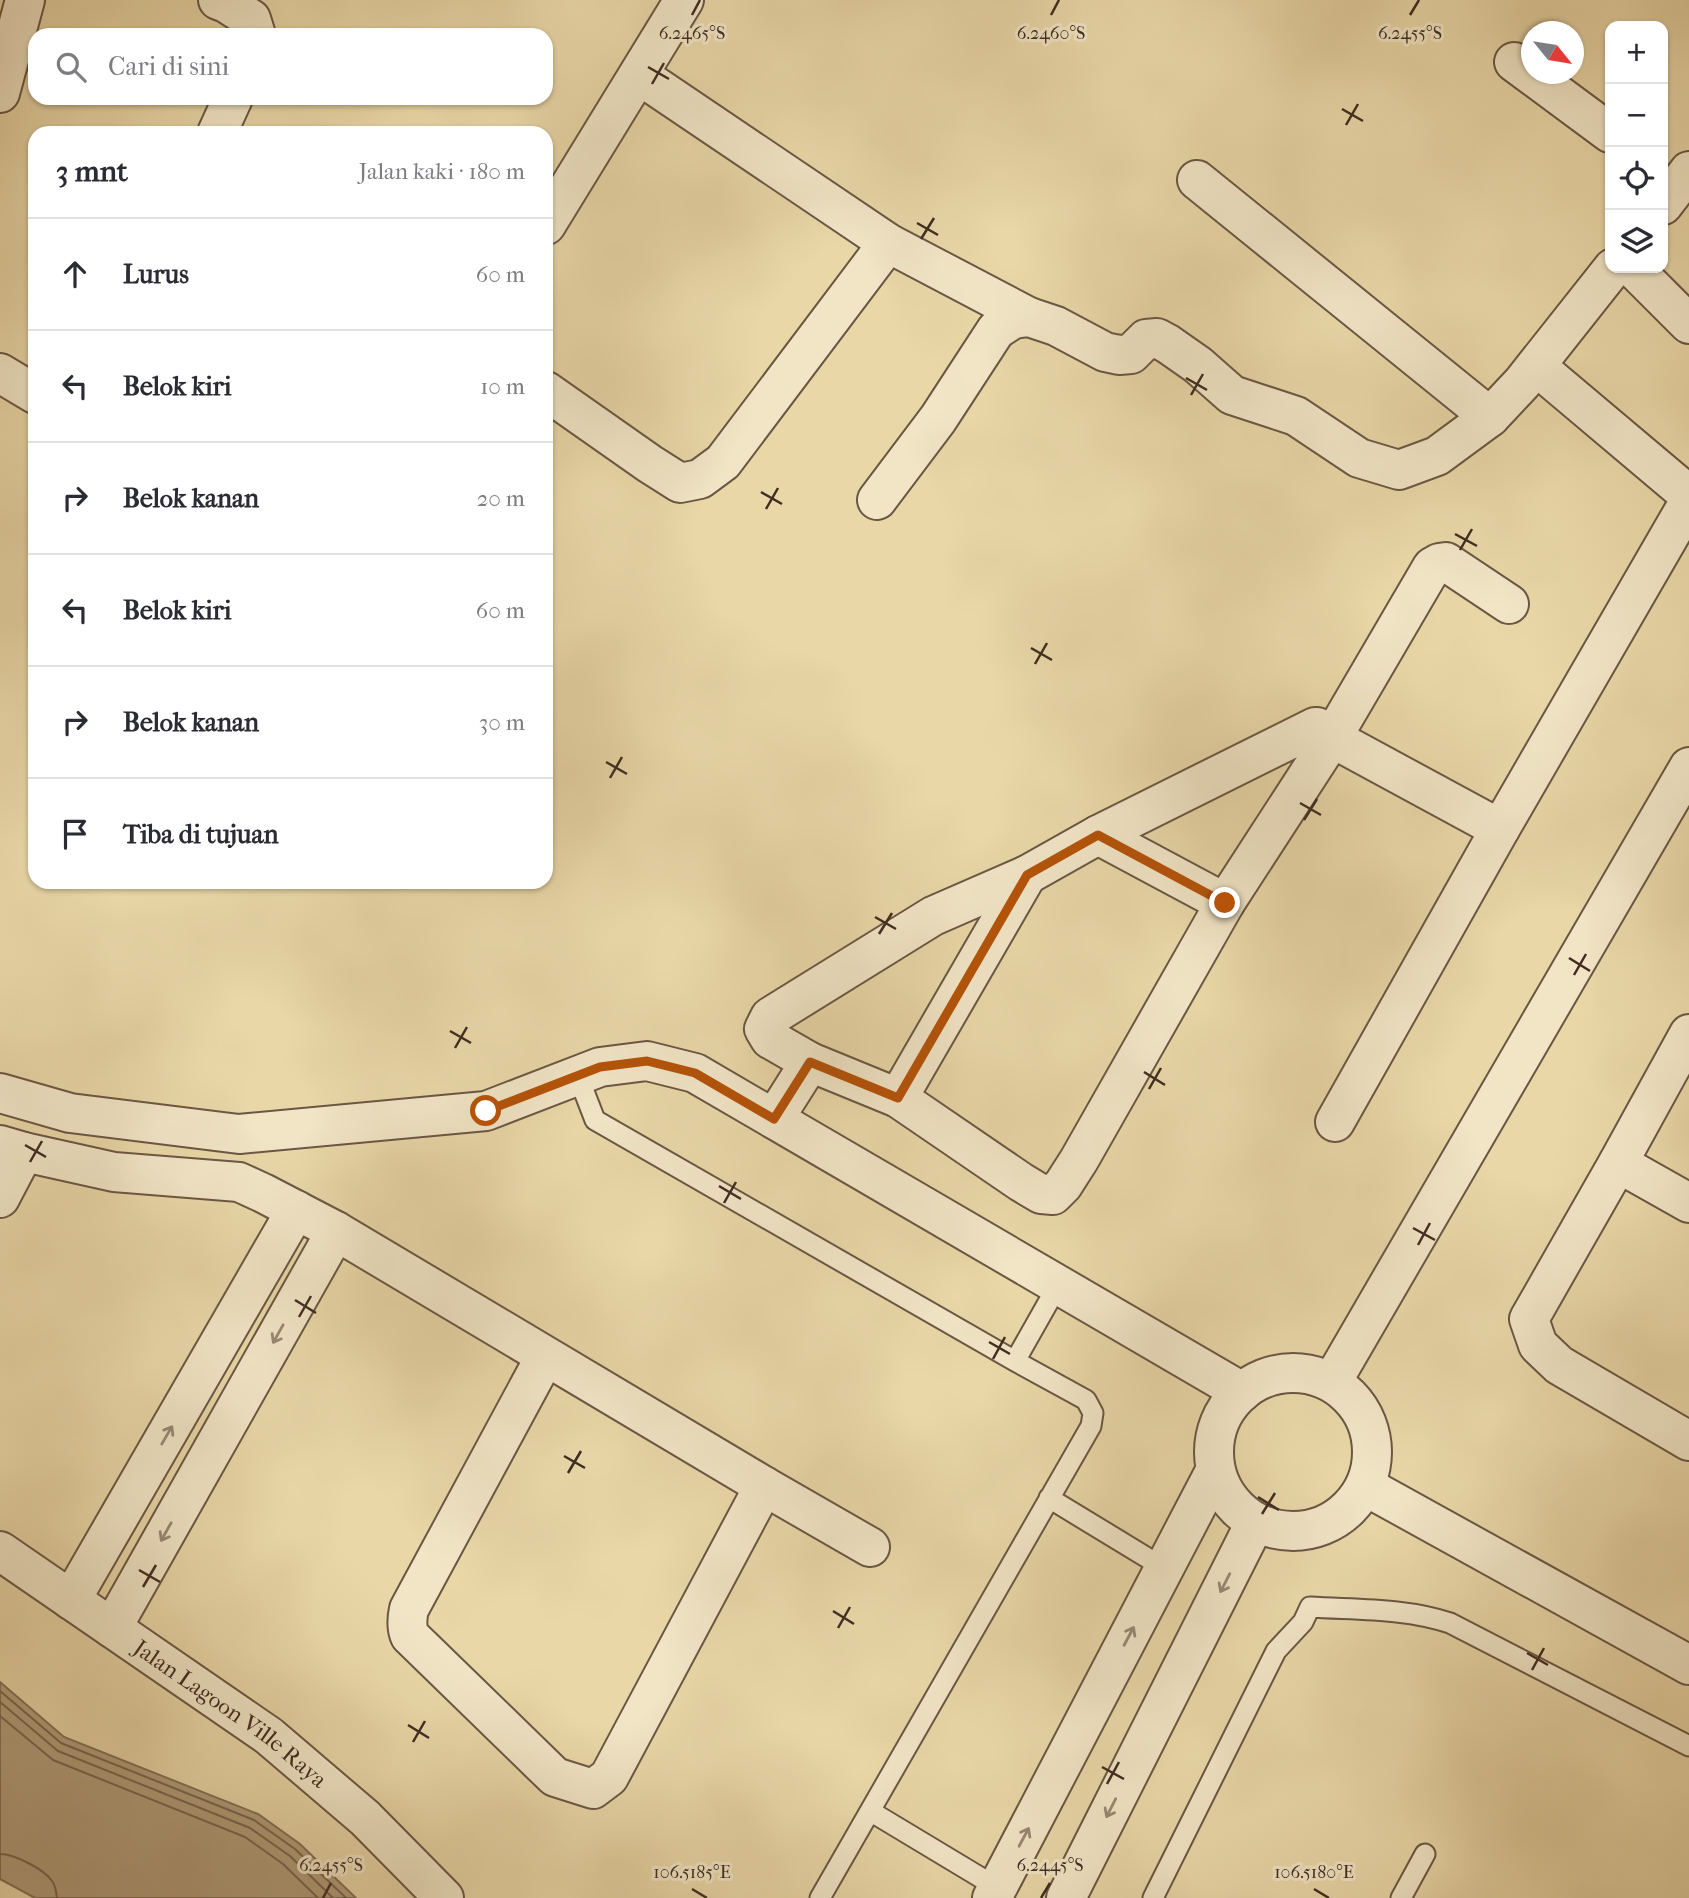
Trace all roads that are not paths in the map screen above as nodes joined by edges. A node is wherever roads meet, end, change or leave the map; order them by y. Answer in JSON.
{"nodes":[{"id":1,"x":25,"y":0,"type":"edge"},
{"id":2,"x":684,"y":0,"type":"edge"},
{"id":3,"x":223,"y":1,"type":"edge"},
{"id":4,"x":254,"y":28,"type":"edge"},
{"id":5,"x":1514,"y":62,"type":"dead end"},
{"id":6,"x":639,"y":75,"type":"junction"},
{"id":7,"x":0,"y":93,"type":"edge"},
{"id":8,"x":230,"y":105,"type":"edge"},
{"id":9,"x":220,"y":126,"type":"edge"},
{"id":10,"x":1605,"y":129,"type":"edge"},
{"id":11,"x":1197,"y":180,"type":"dead end"},
{"id":12,"x":553,"y":214,"type":"edge"},
{"id":13,"x":888,"y":243,"type":"junction"},
{"id":14,"x":1609,"y":273,"type":"edge"},
{"id":15,"x":1638,"y":273,"type":"edge"},
{"id":16,"x":1029,"y":317,"type":"junction"},
{"id":17,"x":1689,"y":324,"type":"edge"},
{"id":18,"x":1535,"y":366,"type":"junction"},
{"id":19,"x":0,"y":373,"type":"edge"},
{"id":20,"x":28,"y":390,"type":"edge"},
{"id":21,"x":553,"y":396,"type":"edge"},
{"id":22,"x":1490,"y":417,"type":"junction"},
{"id":23,"x":1689,"y":495,"type":"edge"},
{"id":24,"x":877,"y":500,"type":"dead end"},
{"id":25,"x":1689,"y":502,"type":"edge"},
{"id":26,"x":1510,"y":604,"type":"dead end"},
{"id":27,"x":1332,"y":738,"type":"junction"},
{"id":28,"x":1689,"y":767,"type":"edge"},
{"id":29,"x":1500,"y":828,"type":"junction"},
{"id":30,"x":1098,"y":835,"type":"junction"},
{"id":31,"x":1027,"y":875,"type":"junction"},
{"id":32,"x":1225,"y":903,"type":"junction"},
{"id":33,"x":1689,"y":1034,"type":"edge"},
{"id":34,"x":810,"y":1062,"type":"junction"},
{"id":35,"x":578,"y":1076,"type":"junction"},
{"id":36,"x":0,"y":1093,"type":"edge"},
{"id":37,"x":898,"y":1098,"type":"junction"},
{"id":38,"x":774,"y":1119,"type":"junction"},
{"id":39,"x":1335,"y":1122,"type":"dead end"},
{"id":40,"x":12,"y":1148,"type":"edge"},
{"id":41,"x":1618,"y":1163,"type":"junction"},
{"id":42,"x":0,"y":1198,"type":"edge"},
{"id":43,"x":1689,"y":1203,"type":"edge"},
{"id":44,"x":296,"y":1210,"type":"junction"},
{"id":45,"x":336,"y":1231,"type":"junction"},
{"id":46,"x":1059,"y":1285,"type":"junction"},
{"id":47,"x":545,"y":1357,"type":"junction"},
{"id":48,"x":1015,"y":1361,"type":"junction"},
{"id":49,"x":1332,"y":1380,"type":"junction"},
{"id":50,"x":1242,"y":1392,"type":"junction"},
{"id":51,"x":1689,"y":1441,"type":"edge"},
{"id":52,"x":1215,"y":1471,"type":"junction"},
{"id":53,"x":764,"y":1486,"type":"junction"},
{"id":54,"x":1365,"y":1486,"type":"junction"},
{"id":55,"x":1049,"y":1498,"type":"junction"},
{"id":56,"x":1255,"y":1522,"type":"junction"},
{"id":57,"x":870,"y":1547,"type":"dead end"},
{"id":58,"x":0,"y":1551,"type":"edge"},
{"id":59,"x":1164,"y":1568,"type":"junction"},
{"id":60,"x":71,"y":1600,"type":"junction"},
{"id":61,"x":113,"y":1628,"type":"junction"},
{"id":62,"x":1689,"y":1665,"type":"edge"},
{"id":63,"x":1689,"y":1746,"type":"edge"},
{"id":64,"x":870,"y":1811,"type":"junction"},
{"id":65,"x":1425,"y":1854,"type":"dead end"},
{"id":66,"x":995,"y":1893,"type":"edge"},
{"id":67,"x":444,"y":1898,"type":"edge"},
{"id":68,"x":820,"y":1898,"type":"edge"},
{"id":69,"x":1066,"y":1898,"type":"edge"},
{"id":70,"x":1153,"y":1898,"type":"edge"},
{"id":71,"x":1401,"y":1898,"type":"edge"}],
"edges":[{"from":1,"to":7,"type":"street"},
{"from":2,"to":6,"type":"street"},
{"from":3,"to":4,"type":"street"},
{"from":5,"to":10,"type":"street"},
{"from":6,"to":12,"type":"street"},
{"from":6,"to":13,"type":"street"},
{"from":8,"to":9,"type":"street"},
{"from":11,"to":22,"type":"street"},
{"from":13,"to":16,"type":"street"},
{"from":13,"to":21,"type":"street"},
{"from":14,"to":18,"type":"street"},
{"from":15,"to":17,"type":"street"},
{"from":16,"to":22,"type":"street"},
{"from":16,"to":24,"type":"street"},
{"from":18,"to":22,"type":"street"},
{"from":18,"to":23,"type":"street"},
{"from":19,"to":20,"type":"street"},
{"from":25,"to":29,"type":"street"},
{"from":26,"to":27,"type":"street"},
{"from":27,"to":29,"type":"street"},
{"from":27,"to":30,"type":"street"},
{"from":27,"to":32,"type":"street"},
{"from":28,"to":49,"type":"street"},
{"from":29,"to":39,"type":"street"},
{"from":30,"to":31,"type":"street"},
{"from":30,"to":32,"type":"street"},
{"from":31,"to":34,"type":"street"},
{"from":31,"to":37,"type":"street"},
{"from":32,"to":37,"type":"street"},
{"from":33,"to":41,"type":"street"},
{"from":34,"to":37,"type":"street"},
{"from":34,"to":38,"type":"street"},
{"from":35,"to":36,"type":"street"},
{"from":35,"to":38,"type":"street"},
{"from":35,"to":48,"type":"lane"},
{"from":38,"to":46,"type":"street"},
{"from":40,"to":42,"type":"street"},
{"from":40,"to":44,"type":"street"},
{"from":41,"to":43,"type":"street"},
{"from":41,"to":51,"type":"street"},
{"from":44,"to":45,"type":"street"},
{"from":60,"to":44,"type":"street","one_way":true},
{"from":45,"to":47,"type":"street"},
{"from":45,"to":61,"type":"street","one_way":true},
{"from":46,"to":48,"type":"lane"},
{"from":46,"to":50,"type":"street"},
{"from":47,"to":53,"type":"street"},
{"from":47,"to":53,"type":"street"},
{"from":48,"to":55,"type":"lane"},
{"from":49,"to":50,"type":"street"},
{"from":49,"to":54,"type":"street"},
{"from":50,"to":52,"type":"street"},
{"from":52,"to":56,"type":"street"},
{"from":52,"to":59,"type":"street"},
{"from":53,"to":57,"type":"street"},
{"from":54,"to":56,"type":"street"},
{"from":54,"to":62,"type":"street"},
{"from":55,"to":59,"type":"lane"},
{"from":55,"to":64,"type":"lane"},
{"from":56,"to":69,"type":"street","one_way":true},
{"from":58,"to":60,"type":"street","name":"Jalan Lagoon Ville Raya"},
{"from":66,"to":59,"type":"street","one_way":true},
{"from":60,"to":61,"type":"street","name":"Jalan Lagoon Ville Raya"},
{"from":61,"to":67,"type":"street","name":"Jalan Lagoon Ville Raya"},
{"from":63,"to":70,"type":"lane"},
{"from":64,"to":66,"type":"lane"},
{"from":64,"to":68,"type":"lane"},
{"from":65,"to":71,"type":"lane"}]}
